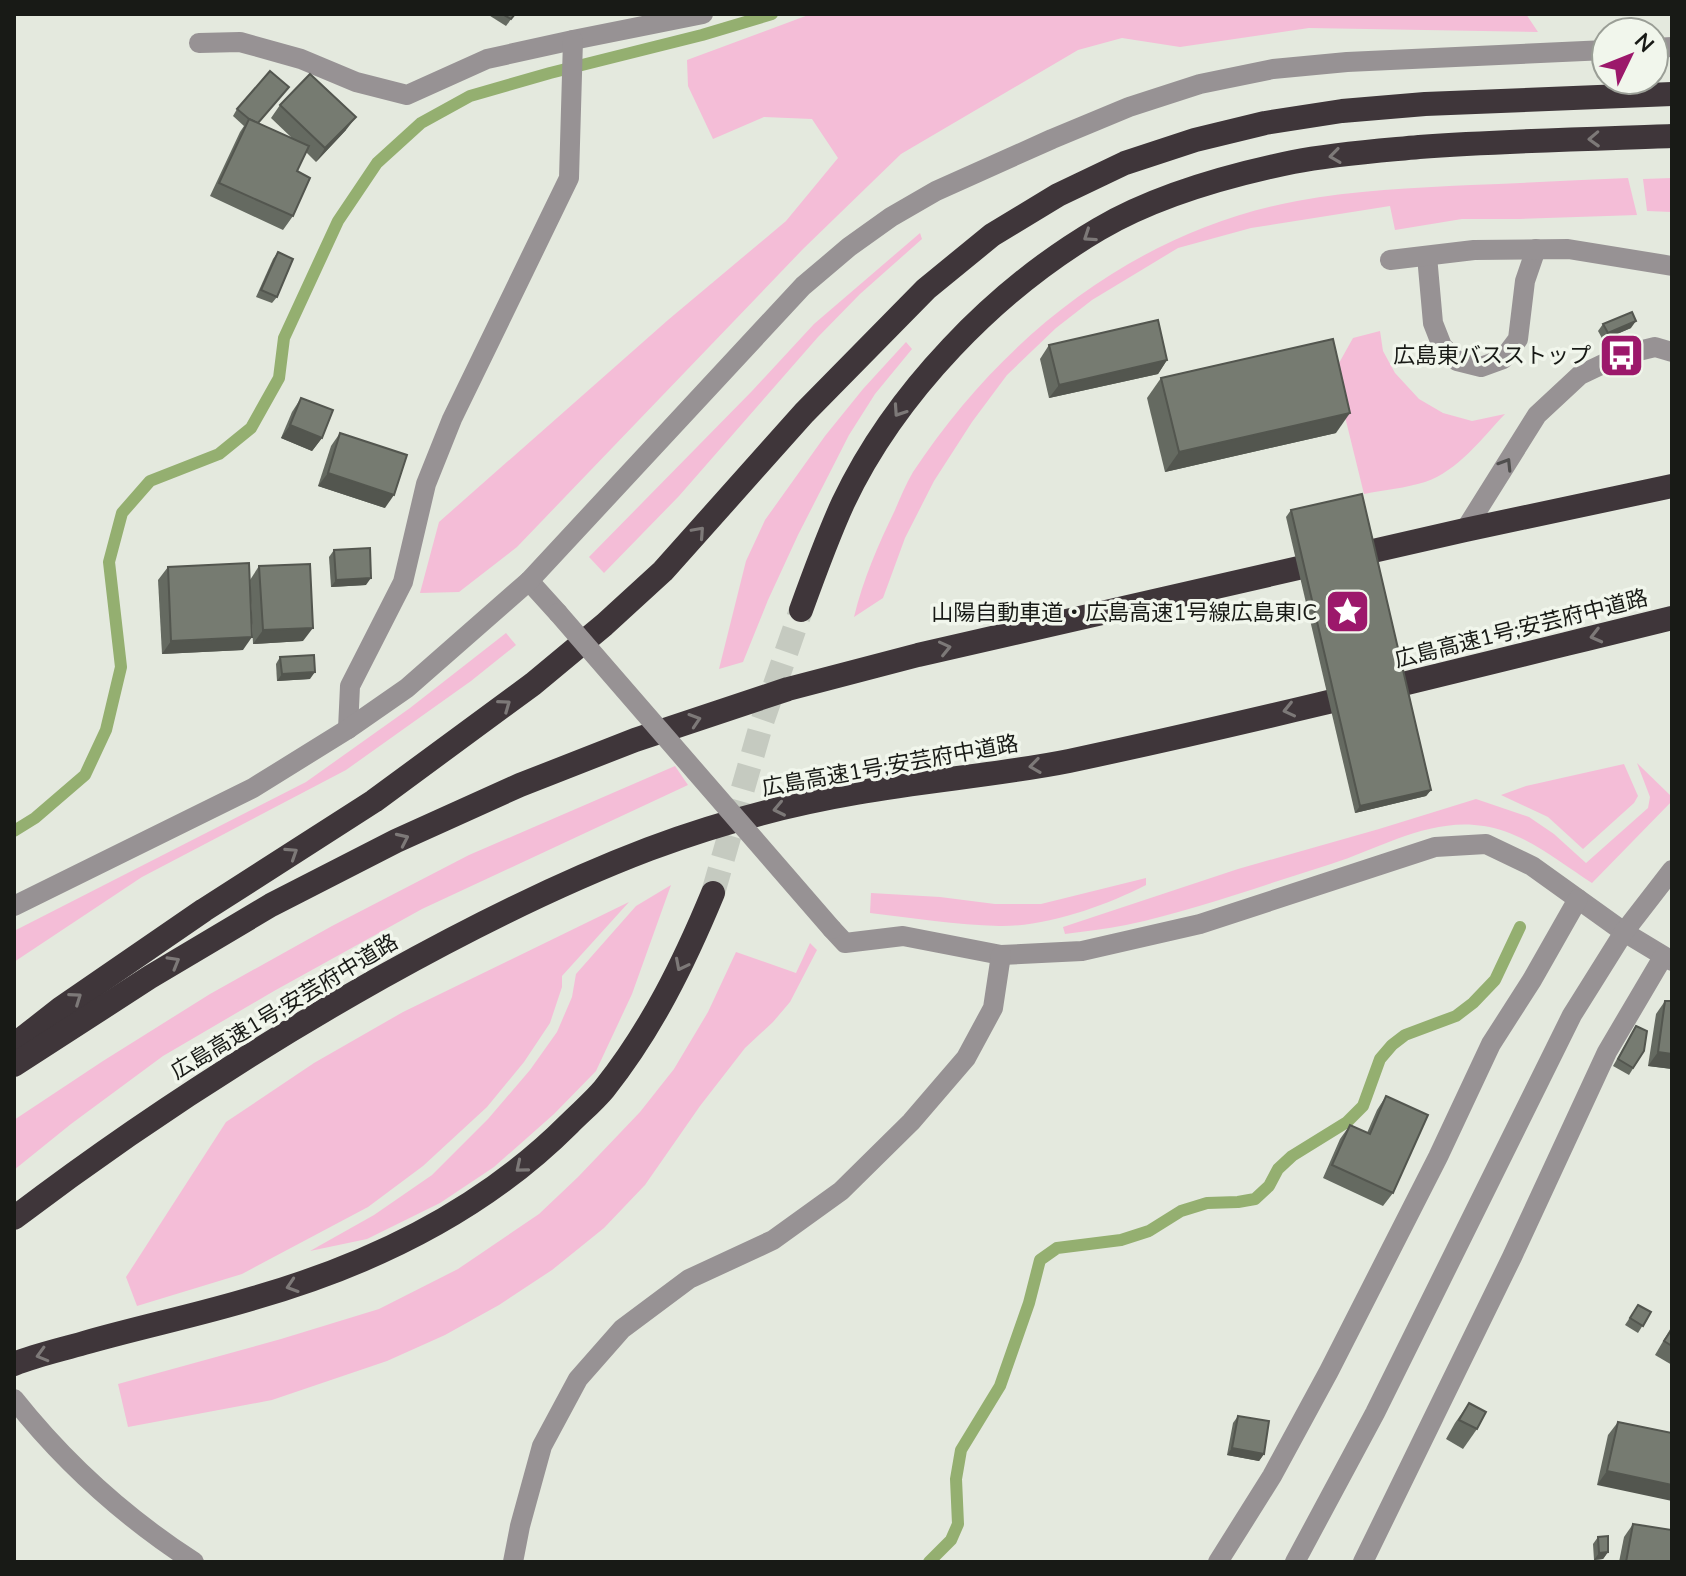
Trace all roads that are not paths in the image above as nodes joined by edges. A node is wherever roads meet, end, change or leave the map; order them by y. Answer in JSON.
{"nodes":[{"id":1,"x":703,"y":14,"type":"edge"},
{"id":2,"x":573,"y":40,"type":"junction"},
{"id":3,"x":199,"y":43,"type":"dead end"},
{"id":4,"x":1590,"y":51,"type":"edge"},
{"id":5,"x":1672,"y":94,"type":"edge"},
{"id":6,"x":1672,"y":136,"type":"edge"},
{"id":7,"x":1536,"y":249,"type":"junction"},
{"id":8,"x":1427,"y":256,"type":"junction"},
{"id":9,"x":1390,"y":260,"type":"dead end"},
{"id":10,"x":1672,"y":266,"type":"edge"},
{"id":11,"x":1672,"y":352,"type":"edge"},
{"id":12,"x":1669,"y":486,"type":"edge"},
{"id":13,"x":1465,"y":530,"type":"junction"},
{"id":14,"x":529,"y":581,"type":"junction"},
{"id":15,"x":801,"y":610,"type":"tunnel mouth"},
{"id":16,"x":1672,"y":618,"type":"edge"},
{"id":17,"x":348,"y":729,"type":"junction"},
{"id":18,"x":1672,"y":870,"type":"edge"},
{"id":19,"x":713,"y":893,"type":"tunnel mouth"},
{"id":20,"x":1578,"y":899,"type":"junction"},
{"id":21,"x":14,"y":906,"type":"edge"},
{"id":22,"x":1624,"y":932,"type":"junction"},
{"id":23,"x":1001,"y":955,"type":"junction"},
{"id":24,"x":1668,"y":959,"type":"edge"},
{"id":25,"x":14,"y":1045,"type":"edge"},
{"id":26,"x":14,"y":1065,"type":"edge"},
{"id":27,"x":14,"y":1218,"type":"edge"},
{"id":28,"x":14,"y":1364,"type":"edge"},
{"id":29,"x":14,"y":1399,"type":"edge"},
{"id":30,"x":194,"y":1562,"type":"edge"},
{"id":31,"x":513,"y":1562,"type":"edge"},
{"id":32,"x":1218,"y":1562,"type":"edge"},
{"id":33,"x":1295,"y":1562,"type":"edge"},
{"id":34,"x":1363,"y":1562,"type":"edge"}],
"edges":[{"from":1,"to":2,"type":"street"},
{"from":2,"to":3,"type":"street"},
{"from":2,"to":17,"type":"street"},
{"from":4,"to":14,"type":"street"},
{"from":25,"to":5,"type":"highway","one_way":true},
{"from":6,"to":15,"type":"highway","one_way":true},
{"from":7,"to":8,"type":"street"},
{"from":7,"to":8,"type":"street"},
{"from":7,"to":10,"type":"street"},
{"from":8,"to":9,"type":"street"},
{"from":13,"to":11,"type":"street","one_way":true},
{"from":12,"to":13,"type":"highway"},
{"from":26,"to":13,"type":"highway","one_way":true},
{"from":14,"to":17,"type":"street"},
{"from":14,"to":23,"type":"street","bridge":true},
{"from":16,"to":27,"type":"highway","name":"広島高速1号;安芸府中道路","one_way":true},
{"from":17,"to":21,"type":"street"},
{"from":18,"to":22,"type":"street"},
{"from":19,"to":28,"type":"highway","one_way":true},
{"from":20,"to":22,"type":"street"},
{"from":20,"to":23,"type":"street"},
{"from":20,"to":32,"type":"street"},
{"from":22,"to":24,"type":"street"},
{"from":22,"to":33,"type":"street"},
{"from":23,"to":31,"type":"street"},
{"from":24,"to":34,"type":"street"},
{"from":29,"to":30,"type":"street"}]}
